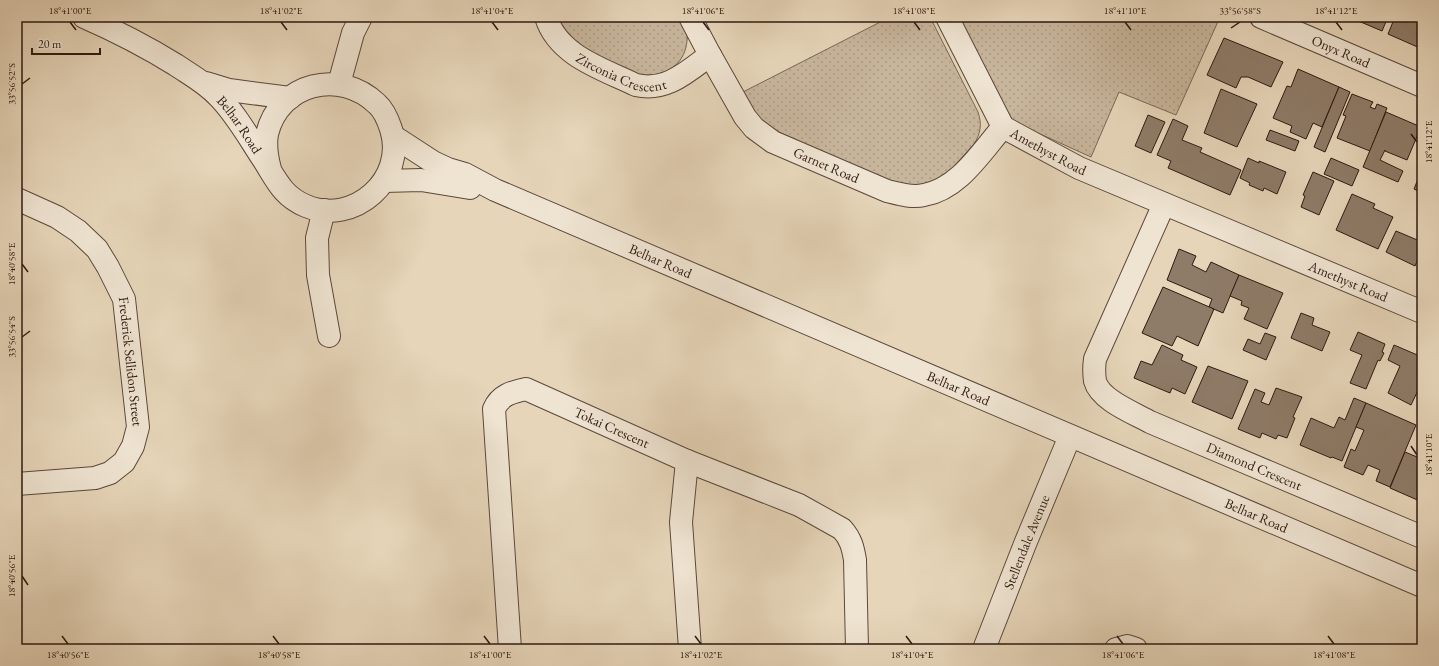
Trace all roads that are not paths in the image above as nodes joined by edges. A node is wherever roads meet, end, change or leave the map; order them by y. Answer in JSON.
{"nodes":[{"id":1,"x":84,"y":17,"type":"edge"},
{"id":2,"x":361,"y":17,"type":"edge"},
{"id":3,"x":546,"y":17,"type":"edge"},
{"id":4,"x":690,"y":17,"type":"edge"},
{"id":5,"x":947,"y":17,"type":"edge"},
{"id":6,"x":1261,"y":17,"type":"edge"},
{"id":7,"x":710,"y":55,"type":"junction"},
{"id":8,"x":204,"y":83,"type":"junction"},
{"id":9,"x":340,"y":84,"type":"junction"},
{"id":10,"x":1422,"y":86,"type":"edge"},
{"id":11,"x":290,"y":98,"type":"junction"},
{"id":12,"x":1003,"y":127,"type":"junction"},
{"id":13,"x":393,"y":136,"type":"junction"},
{"id":14,"x":270,"y":169,"type":"junction"},
{"id":15,"x":384,"y":181,"type":"junction"},
{"id":16,"x":494,"y":190,"type":"junction"},
{"id":17,"x":17,"y":199,"type":"edge"},
{"id":18,"x":1164,"y":204,"type":"junction"},
{"id":19,"x":324,"y":210,"type":"junction"},
{"id":20,"x":1422,"y":312,"type":"edge"},
{"id":21,"x":329,"y":336,"type":"dead end"},
{"id":22,"x":1070,"y":436,"type":"junction"},
{"id":23,"x":687,"y":461,"type":"junction"},
{"id":24,"x":17,"y":484,"type":"edge"},
{"id":25,"x":1422,"y":537,"type":"edge"},
{"id":26,"x":1422,"y":586,"type":"edge"},
{"id":27,"x":510,"y":649,"type":"edge"},
{"id":28,"x":690,"y":649,"type":"edge"},
{"id":29,"x":857,"y":649,"type":"edge"},
{"id":30,"x":984,"y":649,"type":"edge"},
{"id":31,"x":1116,"y":649,"type":"edge"},
{"id":32,"x":1136,"y":649,"type":"edge"}],
"edges":[{"from":1,"to":8,"type":"street","name":"Belhar Road"},
{"from":2,"to":9,"type":"street"},
{"from":3,"to":7,"type":"street","name":"Zirconia Crescent"},
{"from":4,"to":7,"type":"street","name":"Garnet Road"},
{"from":5,"to":12,"type":"street","name":"Amethyst Road"},
{"from":6,"to":10,"type":"street","name":"Onyx Road"},
{"from":7,"to":12,"type":"street","name":"Garnet Road"},
{"from":8,"to":11,"type":"street","name":"Belhar Road"},
{"from":8,"to":14,"type":"street","name":"Belhar Road"},
{"from":9,"to":11,"type":"street"},
{"from":9,"to":13,"type":"street"},
{"from":11,"to":14,"type":"street"},
{"from":12,"to":18,"type":"street","name":"Amethyst Road"},
{"from":13,"to":15,"type":"street"},
{"from":13,"to":16,"type":"street","name":"Belhar Road"},
{"from":14,"to":19,"type":"street"},
{"from":15,"to":16,"type":"street","name":"Belhar Road"},
{"from":15,"to":19,"type":"street"},
{"from":16,"to":22,"type":"street","name":"Belhar Road"},
{"from":17,"to":24,"type":"street","name":"Frederick Sellidon Street"},
{"from":18,"to":20,"type":"street","name":"Amethyst Road"},
{"from":18,"to":25,"type":"street","name":"Diamond Crescent"},
{"from":19,"to":21,"type":"street"},
{"from":22,"to":26,"type":"street","name":"Belhar Road"},
{"from":22,"to":30,"type":"street","name":"Stellendale Avenue"},
{"from":23,"to":27,"type":"street","name":"Tokai Crescent"},
{"from":23,"to":28,"type":"street"},
{"from":23,"to":29,"type":"street","name":"Tokai Crescent"},
{"from":31,"to":32,"type":"street"}]}
